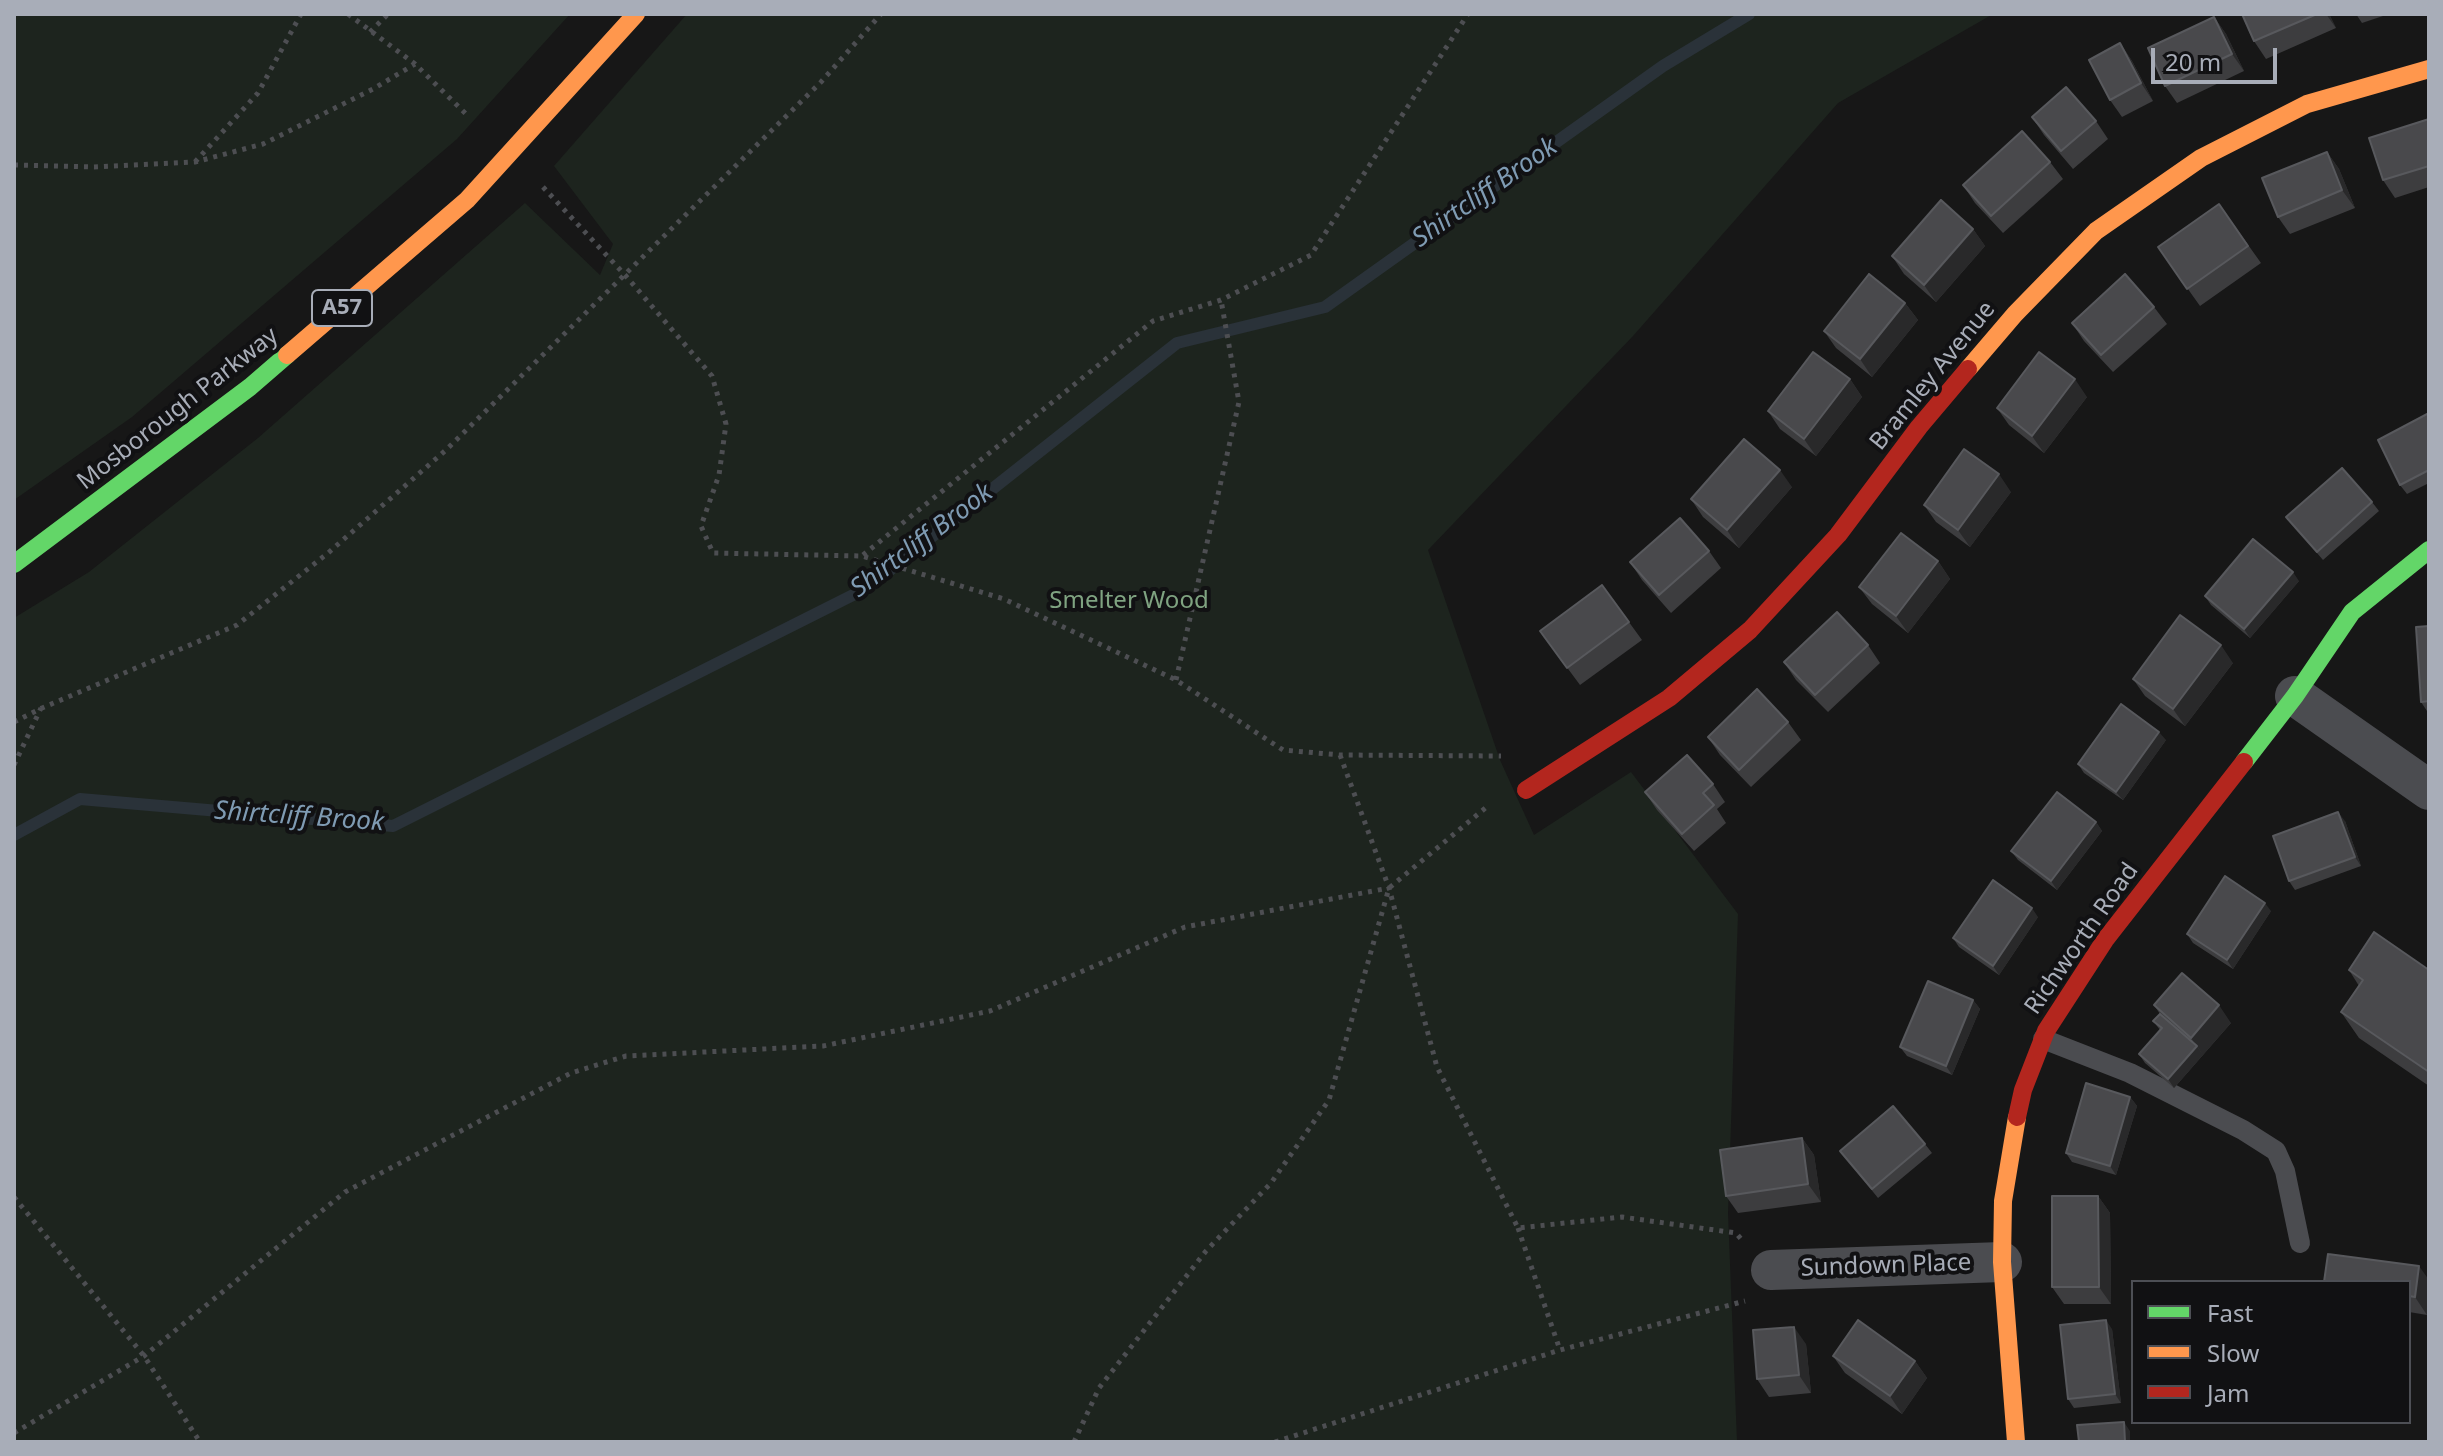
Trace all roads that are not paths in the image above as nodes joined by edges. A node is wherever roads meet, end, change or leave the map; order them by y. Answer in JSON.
{"nodes":[{"id":1,"x":636,"y":14,"type":"edge"},
{"id":2,"x":2429,"y":69,"type":"edge"},
{"id":3,"x":2429,"y":550,"type":"edge"},
{"id":4,"x":14,"y":564,"type":"edge"},
{"id":5,"x":2295,"y":696,"type":"junction"},
{"id":6,"x":1526,"y":790,"type":"dead end"},
{"id":7,"x":2429,"y":790,"type":"edge"},
{"id":8,"x":2043,"y":1039,"type":"junction"},
{"id":9,"x":2300,"y":1243,"type":"dead end"},
{"id":10,"x":2002,"y":1262,"type":"junction"},
{"id":11,"x":1771,"y":1270,"type":"road end"},
{"id":12,"x":2016,"y":1442,"type":"edge"}],
"edges":[{"from":1,"to":4,"type":"main road","name":"Mosborough Parkway","number":"A57"},
{"from":2,"to":6,"type":"main road","name":"Bramley Avenue"},
{"from":3,"to":5,"type":"main road","name":"Richworth Road"},
{"from":5,"to":7,"type":"street"},
{"from":5,"to":8,"type":"main road","name":"Richworth Road"},
{"from":8,"to":9,"type":"lane"},
{"from":8,"to":10,"type":"main road","name":"Richworth Road"},
{"from":10,"to":11,"type":"street","name":"Sundown Place"},
{"from":10,"to":12,"type":"main road","name":"Richworth Road"}]}
